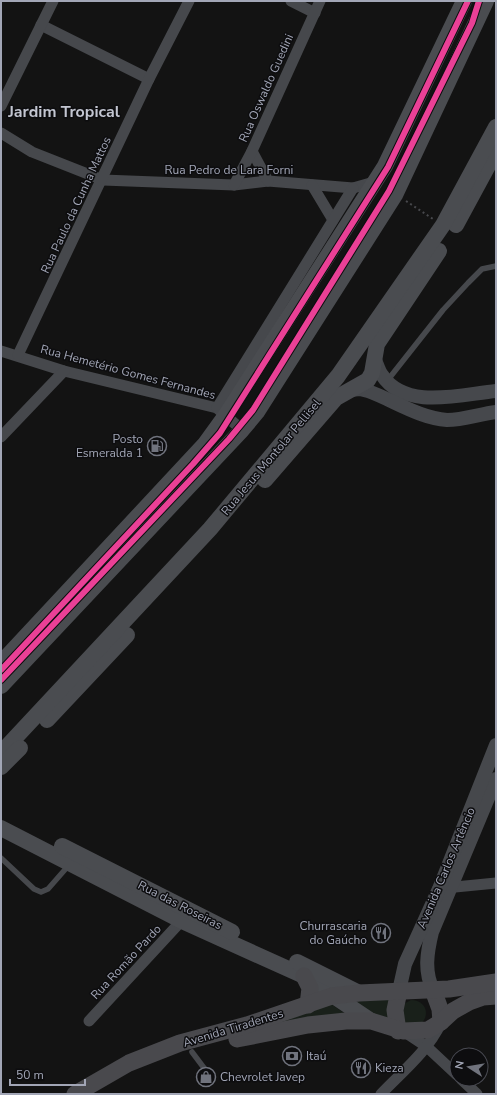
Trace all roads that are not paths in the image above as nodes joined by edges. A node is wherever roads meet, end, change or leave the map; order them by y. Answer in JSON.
{"nodes":[{"id":1,"x":53,"y":1,"type":"edge"},
{"id":2,"x":189,"y":1,"type":"edge"},
{"id":3,"x":291,"y":1,"type":"edge"},
{"id":4,"x":320,"y":1,"type":"edge"},
{"id":5,"x":464,"y":1,"type":"edge"},
{"id":6,"x":486,"y":1,"type":"edge"},
{"id":7,"x":315,"y":12,"type":"junction"},
{"id":8,"x":41,"y":25,"type":"junction"},
{"id":9,"x":150,"y":79,"type":"junction"},
{"id":10,"x":1,"y":106,"type":"edge"},
{"id":11,"x":496,"y":127,"type":"edge"},
{"id":12,"x":1,"y":133,"type":"edge"},
{"id":13,"x":252,"y":151,"type":"junction"},
{"id":14,"x":496,"y":151,"type":"edge"},
{"id":15,"x":103,"y":180,"type":"junction"},
{"id":16,"x":268,"y":181,"type":"junction"},
{"id":17,"x":374,"y":182,"type":"junction"},
{"id":18,"x":312,"y":184,"type":"junction"},
{"id":19,"x":234,"y":186,"type":"junction"},
{"id":20,"x":353,"y":188,"type":"junction"},
{"id":21,"x":332,"y":220,"type":"junction"},
{"id":22,"x":496,"y":266,"type":"edge"},
{"id":23,"x":358,"y":350,"type":"junction"},
{"id":24,"x":1,"y":351,"type":"edge"},
{"id":25,"x":18,"y":355,"type":"junction"},
{"id":26,"x":374,"y":358,"type":"junction"},
{"id":27,"x":64,"y":371,"type":"junction"},
{"id":28,"x":338,"y":376,"type":"junction"},
{"id":29,"x":386,"y":381,"type":"junction"},
{"id":30,"x":350,"y":390,"type":"junction"},
{"id":31,"x":496,"y":391,"type":"edge"},
{"id":32,"x":221,"y":412,"type":"junction"},
{"id":33,"x":496,"y":412,"type":"edge"},
{"id":34,"x":242,"y":430,"type":"junction"},
{"id":35,"x":1,"y":437,"type":"edge"},
{"id":36,"x":72,"y":600,"type":"junction"},
{"id":37,"x":1,"y":664,"type":"edge"},
{"id":38,"x":1,"y":686,"type":"edge"},
{"id":39,"x":73,"y":686,"type":"junction"},
{"id":40,"x":496,"y":746,"type":"edge"},
{"id":41,"x":1,"y":753,"type":"edge"},
{"id":42,"x":1,"y":767,"type":"edge"},
{"id":43,"x":496,"y":779,"type":"edge"},
{"id":44,"x":1,"y":817,"type":"edge"},
{"id":45,"x":1,"y":828,"type":"edge"},
{"id":46,"x":33,"y":838,"type":"junction"},
{"id":47,"x":1,"y":858,"type":"edge"},
{"id":48,"x":71,"y":863,"type":"junction"},
{"id":49,"x":115,"y":878,"type":"junction"},
{"id":50,"x":496,"y":883,"type":"edge"},
{"id":51,"x":445,"y":888,"type":"junction"},
{"id":52,"x":185,"y":916,"type":"junction"},
{"id":53,"x":304,"y":976,"type":"junction"},
{"id":54,"x":496,"y":982,"type":"edge"},
{"id":55,"x":433,"y":990,"type":"junction"},
{"id":56,"x":399,"y":991,"type":"junction"},
{"id":57,"x":359,"y":993,"type":"junction"},
{"id":58,"x":332,"y":996,"type":"junction"},
{"id":59,"x":496,"y":996,"type":"edge"},
{"id":60,"x":308,"y":1005,"type":"junction"},
{"id":61,"x":89,"y":1021,"type":"dead end"},
{"id":62,"x":371,"y":1021,"type":"junction"},
{"id":63,"x":441,"y":1022,"type":"junction"},
{"id":64,"x":400,"y":1031,"type":"junction"},
{"id":65,"x":426,"y":1047,"type":"junction"},
{"id":66,"x":192,"y":1052,"type":"junction"},
{"id":67,"x":204,"y":1068,"type":"dead end"},
{"id":68,"x":449,"y":1068,"type":"edge"},
{"id":69,"x":470,"y":1087,"type":"edge"},
{"id":70,"x":75,"y":1094,"type":"edge"},
{"id":71,"x":98,"y":1094,"type":"edge"},
{"id":72,"x":381,"y":1094,"type":"edge"},
{"id":73,"x":477,"y":1094,"type":"edge"}],
"edges":[{"from":1,"to":8,"type":"street"},
{"from":2,"to":9,"type":"street","name":"Rua Paulo da Cunha Mattos"},
{"from":3,"to":7,"type":"street"},
{"from":4,"to":7,"type":"street","name":"Rua Oswaldo Guedini"},
{"from":5,"to":17,"type":"main road"},
{"from":6,"to":34,"type":"main road"},
{"from":7,"to":13,"type":"street","name":"Rua Oswaldo Guedini"},
{"from":8,"to":9,"type":"street"},
{"from":8,"to":10,"type":"street"},
{"from":9,"to":15,"type":"street","name":"Rua Paulo da Cunha Mattos"},
{"from":11,"to":23,"type":"main road","name":"Rua Jesus Montolar Pellisel"},
{"from":12,"to":15,"type":"street","name":"Rua Pedro de Lara Forni"},
{"from":13,"to":16,"type":"street"},
{"from":13,"to":19,"type":"street","name":"Rua Oswaldo Guedini"},
{"from":14,"to":26,"type":"main road","name":"Rua Jesus Montolar Pellisel"},
{"from":15,"to":19,"type":"street","name":"Rua Pedro de Lara Forni"},
{"from":15,"to":25,"type":"street","name":"Rua Paulo da Cunha Mattos"},
{"from":16,"to":18,"type":"street","name":"Rua Pedro de Lara Forni"},
{"from":16,"to":19,"type":"street","name":"Rua Pedro de Lara Forni"},
{"from":17,"to":20,"type":"street","name":"Rua Pedro de Lara Forni"},
{"from":17,"to":32,"type":"main road"},
{"from":18,"to":20,"type":"street","name":"Rua Pedro de Lara Forni"},
{"from":18,"to":21,"type":"street"},
{"from":20,"to":21,"type":"street"},
{"from":21,"to":32,"type":"street"},
{"from":22,"to":29,"type":"lane"},
{"from":23,"to":26,"type":"main road"},
{"from":23,"to":28,"type":"main road","name":"Rua Jesus Montolar Pellisel"},
{"from":24,"to":25,"type":"street","name":"Rua Hemetério Gomes Fernandes"},
{"from":25,"to":27,"type":"street","name":"Rua Hemetério Gomes Fernandes"},
{"from":26,"to":29,"type":"street"},
{"from":26,"to":30,"type":"main road","name":"Rua Jesus Montolar Pellisel"},
{"from":27,"to":32,"type":"street","name":"Rua Hemetério Gomes Fernandes"},
{"from":27,"to":35,"type":"street"},
{"from":28,"to":30,"type":"main road"},
{"from":28,"to":39,"type":"main road","name":"Rua Jesus Montolar Pellisel"},
{"from":29,"to":31,"type":"street"},
{"from":30,"to":33,"type":"street"},
{"from":30,"to":39,"type":"main road","name":"Rua Jesus Montolar Pellisel"},
{"from":32,"to":34,"type":"street","name":"Rua Hemetério Gomes Fernandes"},
{"from":32,"to":36,"type":"main road"},
{"from":34,"to":36,"type":"main road"},
{"from":36,"to":37,"type":"main road"},
{"from":36,"to":38,"type":"main road"},
{"from":39,"to":41,"type":"main road","name":"Rua Jesus Montolar Pellisel"},
{"from":39,"to":42,"type":"main road","name":"Rua Jesus Montolar Pellisel"},
{"from":40,"to":51,"type":"street","name":"Avenida Carlos Artêncio"},
{"from":43,"to":51,"type":"street","name":"Avenida Carlos Artêncio"},
{"from":44,"to":46,"type":"main road","name":"Rua das Roseiras"},
{"from":45,"to":46,"type":"main road","name":"Rua das Roseiras"},
{"from":46,"to":48,"type":"main road","name":"Rua das Roseiras"},
{"from":46,"to":49,"type":"main road","name":"Rua das Roseiras"},
{"from":47,"to":48,"type":"lane"},
{"from":48,"to":49,"type":"main road","name":"Rua das Roseiras"},
{"from":49,"to":52,"type":"main road","name":"Rua das Roseiras"},
{"from":50,"to":51,"type":"street"},
{"from":51,"to":55,"type":"street","name":"Avenida Carlos Artêncio"},
{"from":51,"to":56,"type":"street","name":"Avenida Carlos Artêncio"},
{"from":52,"to":53,"type":"main road","name":"Rua das Roseiras"},
{"from":52,"to":57,"type":"main road","name":"Rua das Roseiras"},
{"from":52,"to":61,"type":"street","name":"Rua Romão Pardo"},
{"from":53,"to":58,"type":"main road","name":"Rua das Roseiras"},
{"from":53,"to":60,"type":"main road"},
{"from":54,"to":55,"type":"main road"},
{"from":55,"to":56,"type":"main road"},
{"from":55,"to":63,"type":"main road"},
{"from":56,"to":57,"type":"main road","name":"Avenida Tiradentes"},
{"from":56,"to":64,"type":"main road"},
{"from":57,"to":58,"type":"main road","name":"Avenida Tiradentes"},
{"from":58,"to":60,"type":"main road","name":"Avenida Tiradentes"},
{"from":58,"to":62,"type":"main road","name":"Rua das Roseiras"},
{"from":59,"to":63,"type":"main road"},
{"from":60,"to":70,"type":"main road","name":"Avenida Tiradentes"},
{"from":62,"to":64,"type":"main road"},
{"from":62,"to":66,"type":"main road","name":"Avenida Tiradentes"},
{"from":63,"to":64,"type":"main road"},
{"from":63,"to":65,"type":"street"},
{"from":64,"to":65,"type":"street"},
{"from":65,"to":68,"type":"street"},
{"from":65,"to":72,"type":"street"},
{"from":66,"to":67,"type":"lane"},
{"from":66,"to":71,"type":"main road","name":"Avenida Tiradentes"},
{"from":69,"to":73,"type":"street"}]}
